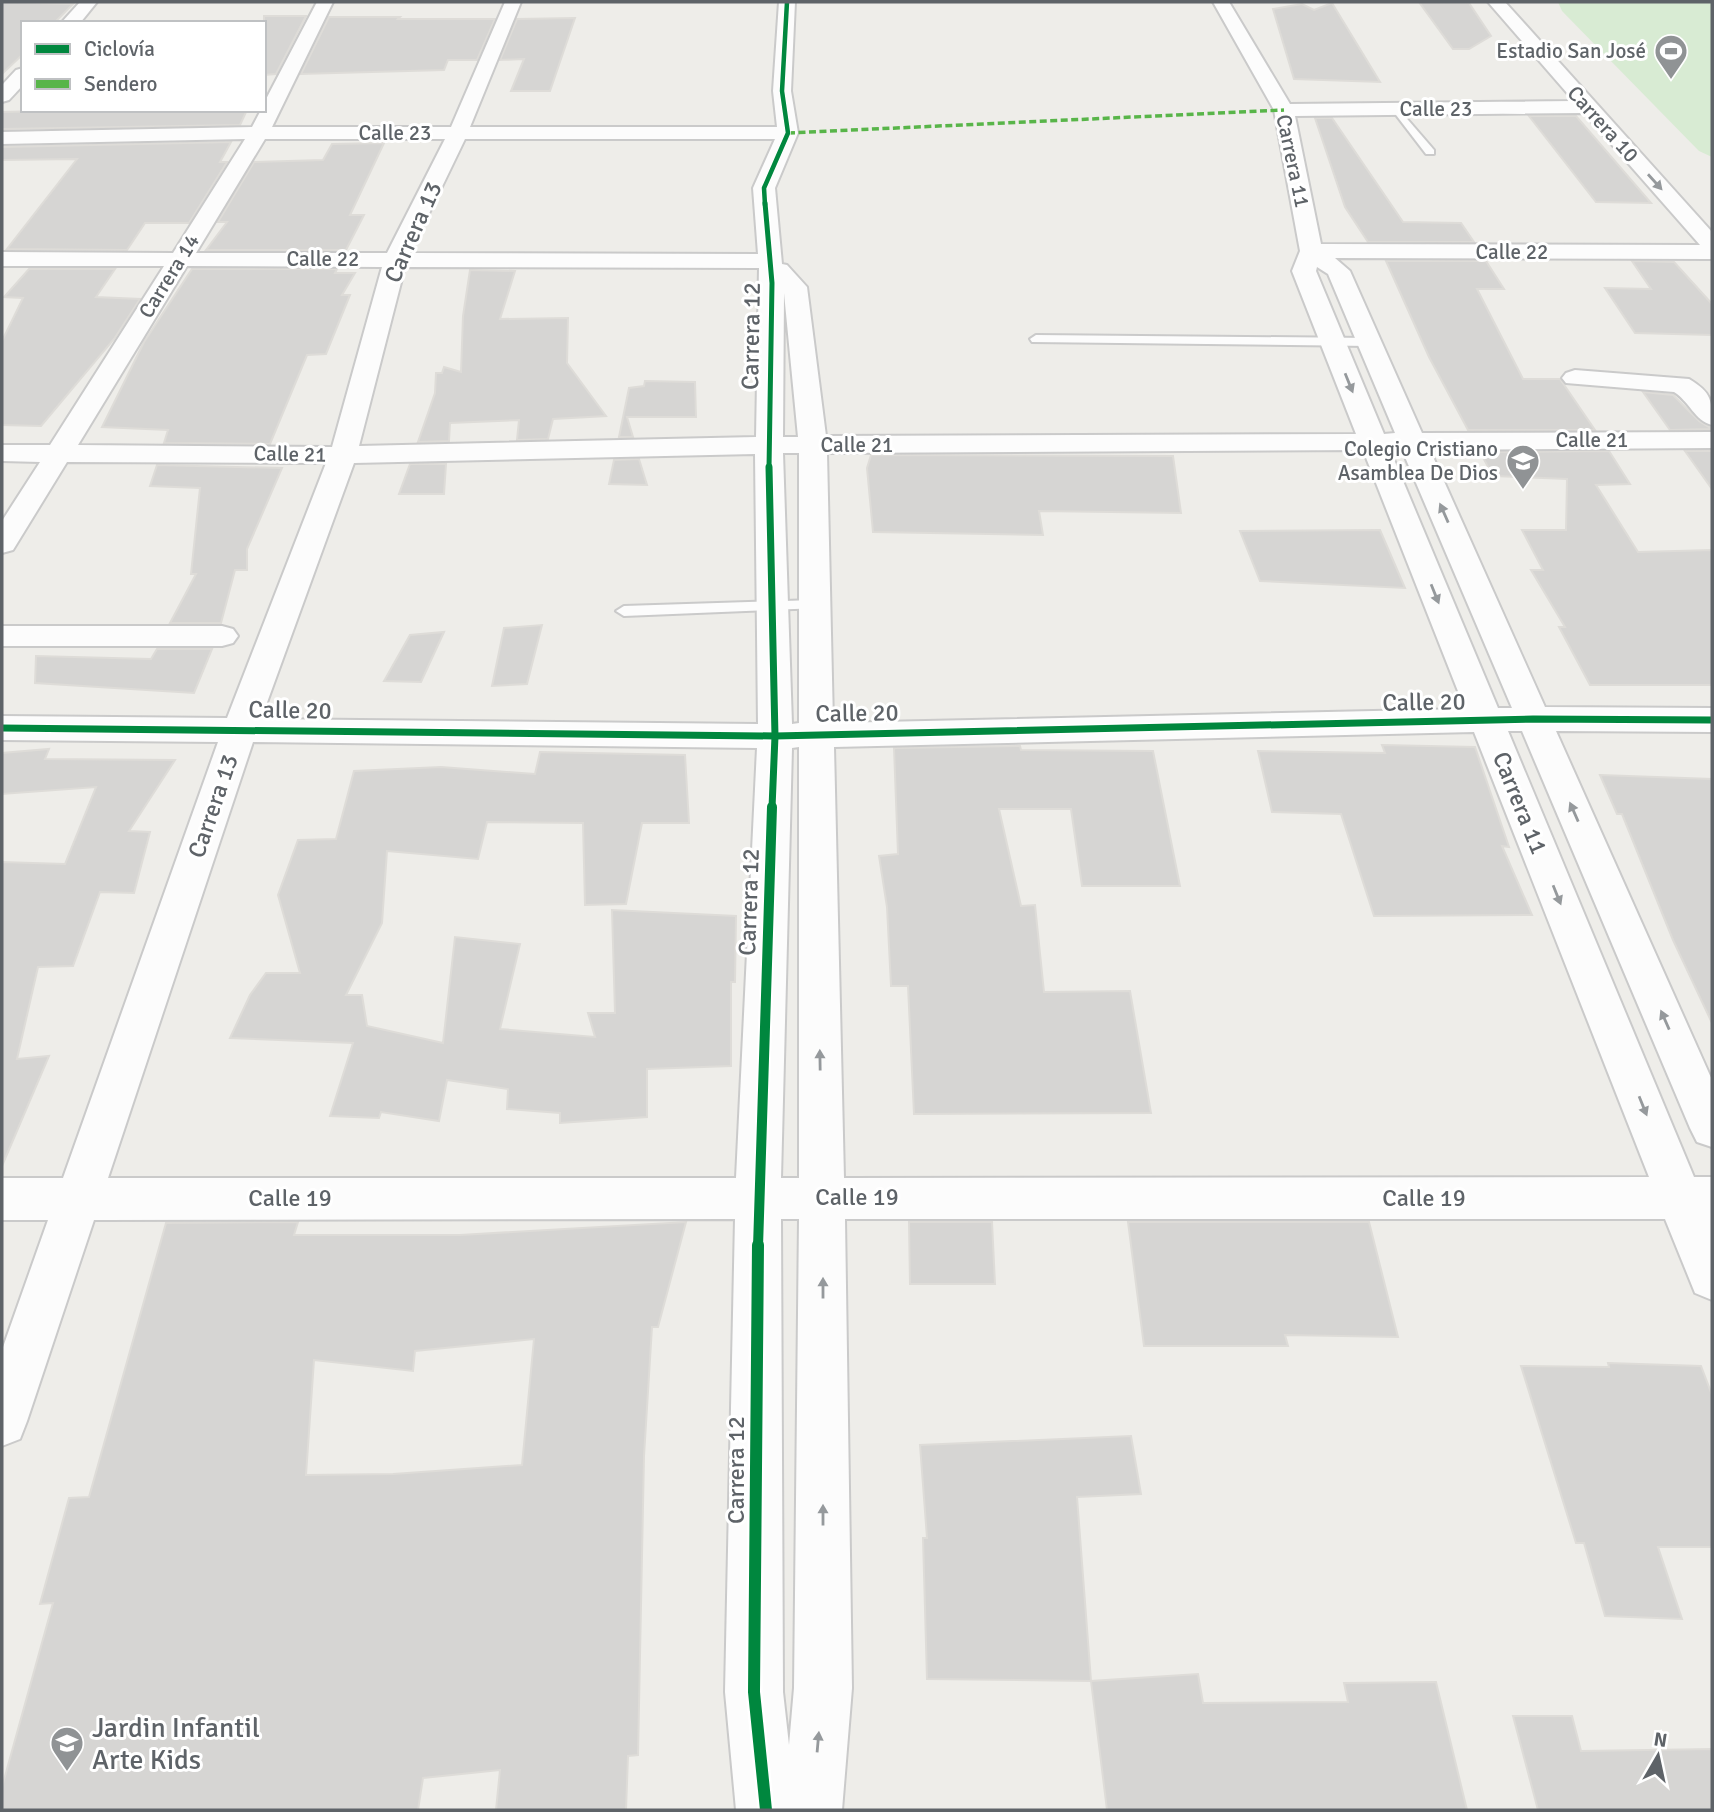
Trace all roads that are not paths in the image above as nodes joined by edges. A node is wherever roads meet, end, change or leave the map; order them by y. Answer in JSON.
{"nodes":[{"id":1,"x":89,"y":2,"type":"edge"},
{"id":2,"x":325,"y":2,"type":"edge"},
{"id":3,"x":788,"y":2,"type":"edge"},
{"id":4,"x":1222,"y":2,"type":"edge"},
{"id":5,"x":1496,"y":2,"type":"edge"},
{"id":6,"x":517,"y":8,"type":"edge"},
{"id":7,"x":72,"y":21,"type":"edge"},
{"id":8,"x":14,"y":79,"type":"edge"},
{"id":9,"x":5,"y":106,"type":"edge"},
{"id":10,"x":1588,"y":107,"type":"junction"},
{"id":11,"x":1396,"y":109,"type":"junction"},
{"id":12,"x":1284,"y":110,"type":"junction"},
{"id":13,"x":259,"y":133,"type":"junction"},
{"id":14,"x":458,"y":133,"type":"junction"},
{"id":15,"x":788,"y":133,"type":"junction"},
{"id":16,"x":2,"y":138,"type":"edge"},
{"id":17,"x":1430,"y":152,"type":"dead end"},
{"id":18,"x":1712,"y":245,"type":"edge"},
{"id":19,"x":1311,"y":251,"type":"junction"},
{"id":20,"x":1712,"y":252,"type":"edge"},
{"id":21,"x":2,"y":259,"type":"edge"},
{"id":22,"x":179,"y":259,"type":"junction"},
{"id":23,"x":396,"y":259,"type":"junction"},
{"id":24,"x":771,"y":261,"type":"junction"},
{"id":25,"x":1036,"y":339,"type":"dead end"},
{"id":26,"x":1332,"y":342,"type":"junction"},
{"id":27,"x":1369,"y":342,"type":"junction"},
{"id":28,"x":1575,"y":379,"type":"dead end"},
{"id":29,"x":1712,"y":417,"type":"edge"},
{"id":30,"x":1712,"y":440,"type":"edge"},
{"id":31,"x":1373,"y":442,"type":"junction"},
{"id":32,"x":1413,"y":442,"type":"junction"},
{"id":33,"x":769,"y":445,"type":"junction"},
{"id":34,"x":813,"y":445,"type":"junction"},
{"id":35,"x":62,"y":452,"type":"junction"},
{"id":36,"x":2,"y":453,"type":"edge"},
{"id":37,"x":343,"y":455,"type":"junction"},
{"id":38,"x":2,"y":544,"type":"edge"},
{"id":39,"x":814,"y":605,"type":"junction"},
{"id":40,"x":771,"y":606,"type":"junction"},
{"id":41,"x":624,"y":611,"type":"dead end"},
{"id":42,"x":2,"y":636,"type":"edge"},
{"id":43,"x":222,"y":636,"type":"dead end"},
{"id":44,"x":1533,"y":719,"type":"junction"},
{"id":45,"x":1486,"y":720,"type":"junction"},
{"id":46,"x":1712,"y":720,"type":"edge"},
{"id":47,"x":2,"y":728,"type":"edge"},
{"id":48,"x":240,"y":729,"type":"junction"},
{"id":49,"x":815,"y":733,"type":"junction"},
{"id":50,"x":775,"y":736,"type":"junction"},
{"id":51,"x":1712,"y":1128,"type":"edge"},
{"id":52,"x":822,"y":1197,"type":"junction"},
{"id":53,"x":79,"y":1198,"type":"junction"},
{"id":54,"x":758,"y":1198,"type":"junction"},
{"id":55,"x":1696,"y":1198,"type":"edge"},
{"id":56,"x":2,"y":1199,"type":"edge"},
{"id":57,"x":1712,"y":1277,"type":"edge"},
{"id":58,"x":2,"y":1421,"type":"edge"},
{"id":59,"x":766,"y":1810,"type":"edge"},
{"id":60,"x":812,"y":1810,"type":"edge"}],
"edges":[{"from":1,"to":7,"type":"street"},
{"from":2,"to":13,"type":"street","name":"Carrera 14"},
{"from":3,"to":15,"type":"street"},
{"from":4,"to":12,"type":"street","name":"Carrera 11"},
{"from":5,"to":10,"type":"street","name":"Carrera 10"},
{"from":6,"to":14,"type":"street","name":"Carrera 13"},
{"from":8,"to":9,"type":"street"},
{"from":10,"to":11,"type":"street","name":"Calle 23"},
{"from":10,"to":18,"type":"street","name":"Carrera 10","one_way":true},
{"from":11,"to":12,"type":"street","name":"Calle 23"},
{"from":11,"to":17,"type":"lane"},
{"from":12,"to":19,"type":"street","name":"Carrera 11"},
{"from":13,"to":14,"type":"street","name":"Calle 23"},
{"from":13,"to":16,"type":"street","name":"Calle 23"},
{"from":13,"to":22,"type":"street","name":"Carrera 14"},
{"from":14,"to":15,"type":"street","name":"Calle 23"},
{"from":14,"to":23,"type":"street","name":"Carrera 13"},
{"from":15,"to":24,"type":"street","name":"Carrera 12"},
{"from":19,"to":20,"type":"street","name":"Calle 22"},
{"from":19,"to":26,"type":"street","name":"Carrera 11"},
{"from":19,"to":27,"type":"street","name":"Carrera 11"},
{"from":21,"to":22,"type":"street","name":"Calle 22"},
{"from":22,"to":23,"type":"street","name":"Calle 22"},
{"from":22,"to":35,"type":"street","name":"Carrera 14"},
{"from":23,"to":24,"type":"street","name":"Calle 22"},
{"from":23,"to":37,"type":"street","name":"Carrera 13"},
{"from":24,"to":33,"type":"street","name":"Carrera 12"},
{"from":24,"to":34,"type":"street","name":"Carrera 12"},
{"from":25,"to":26,"type":"lane"},
{"from":26,"to":27,"type":"lane"},
{"from":26,"to":31,"type":"street","name":"Carrera 11","one_way":true},
{"from":27,"to":32,"type":"street","name":"Carrera 11"},
{"from":28,"to":29,"type":"street"},
{"from":30,"to":32,"type":"street","name":"Calle 21"},
{"from":31,"to":32,"type":"street","name":"Calle 21"},
{"from":31,"to":34,"type":"street","name":"Calle 21"},
{"from":31,"to":45,"type":"street","name":"Carrera 11","one_way":true},
{"from":44,"to":32,"type":"street","name":"Carrera 11","one_way":true},
{"from":33,"to":34,"type":"street","name":"Calle 21"},
{"from":33,"to":37,"type":"street","name":"Calle 21"},
{"from":33,"to":40,"type":"street","name":"Carrera 12"},
{"from":34,"to":39,"type":"street","name":"Carrera 12"},
{"from":35,"to":36,"type":"street","name":"Calle 21"},
{"from":35,"to":37,"type":"street","name":"Calle 21"},
{"from":35,"to":38,"type":"street","name":"Carrera 14"},
{"from":37,"to":48,"type":"street","name":"Carrera 13"},
{"from":39,"to":40,"type":"lane"},
{"from":39,"to":49,"type":"street","name":"Carrera 12"},
{"from":40,"to":41,"type":"lane"},
{"from":40,"to":50,"type":"street","name":"Carrera 12"},
{"from":42,"to":43,"type":"street"},
{"from":44,"to":45,"type":"street","name":"Calle 20"},
{"from":44,"to":46,"type":"street","name":"Calle 20"},
{"from":51,"to":44,"type":"street","name":"Carrera 11","one_way":true},
{"from":45,"to":49,"type":"street","name":"Calle 20"},
{"from":45,"to":55,"type":"street","name":"Carrera 11","one_way":true},
{"from":47,"to":48,"type":"street","name":"Calle 20"},
{"from":48,"to":50,"type":"street","name":"Calle 20"},
{"from":48,"to":53,"type":"street","name":"Carrera 13"},
{"from":49,"to":50,"type":"street","name":"Calle 20"},
{"from":52,"to":49,"type":"street","name":"Carrera 12","one_way":true},
{"from":50,"to":54,"type":"street","name":"Carrera 12"},
{"from":52,"to":54,"type":"street","name":"Calle 19"},
{"from":52,"to":55,"type":"street","name":"Calle 19"},
{"from":60,"to":52,"type":"street","name":"Carrera 12","one_way":true},
{"from":53,"to":54,"type":"street","name":"Calle 19"},
{"from":53,"to":56,"type":"street","name":"Calle 19"},
{"from":53,"to":58,"type":"street","name":"Carrera 13"},
{"from":54,"to":59,"type":"street","name":"Carrera 12"},
{"from":55,"to":57,"type":"street","name":"Carrera 11"}]}
